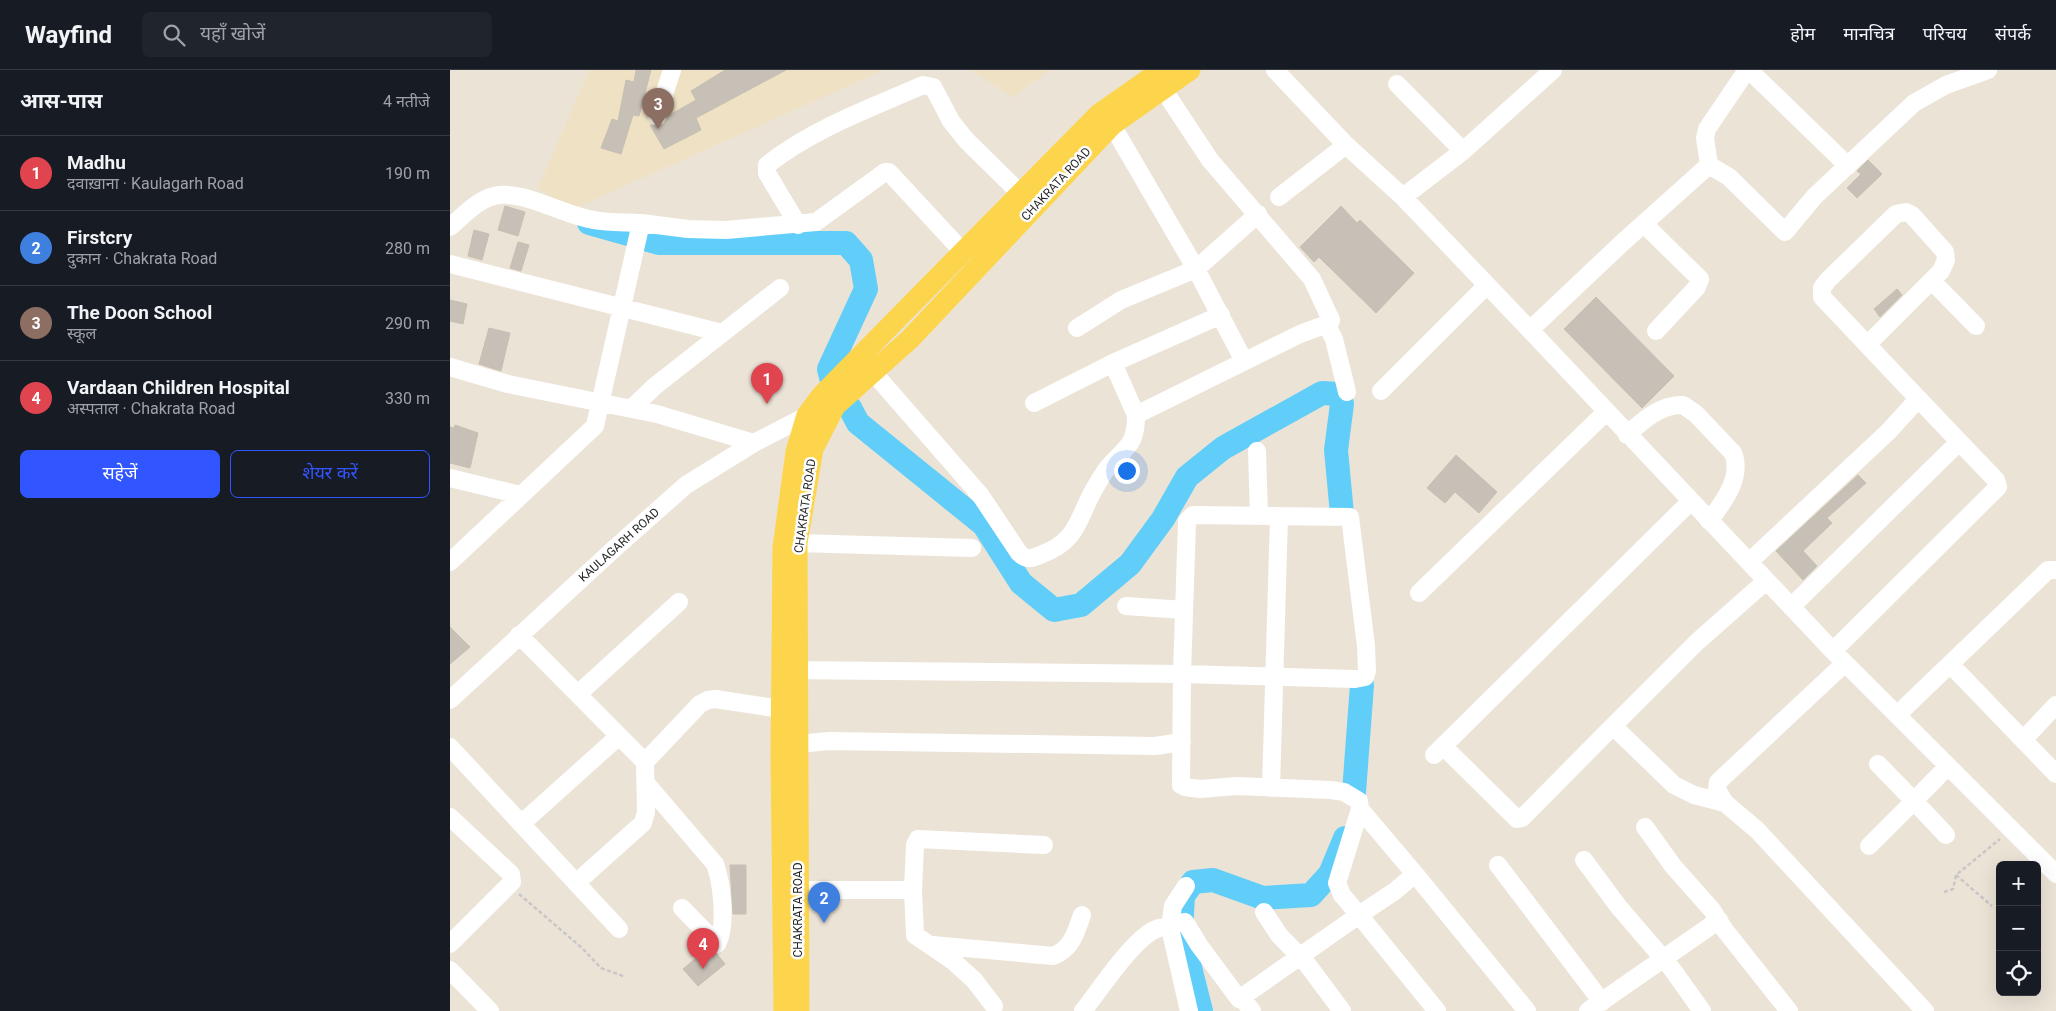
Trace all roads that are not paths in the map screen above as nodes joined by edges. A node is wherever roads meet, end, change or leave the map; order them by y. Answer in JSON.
{"nodes":[{"id":1,"x":672,"y":70,"type":"edge"},
{"id":2,"x":1190,"y":70,"type":"edge"},
{"id":3,"x":1274,"y":70,"type":"edge"},
{"id":4,"x":1748,"y":70,"type":"edge"},
{"id":5,"x":1988,"y":70,"type":"edge"},
{"id":6,"x":1542,"y":74,"type":"edge"},
{"id":7,"x":1162,"y":79,"type":"edge"},
{"id":8,"x":1397,"y":84,"type":"dead end"},
{"id":9,"x":657,"y":116,"type":"dead end"},
{"id":10,"x":1112,"y":125,"type":"junction"},
{"id":11,"x":1346,"y":145,"type":"junction"},
{"id":12,"x":1463,"y":152,"type":"junction"},
{"id":13,"x":1709,"y":166,"type":"junction"},
{"id":14,"x":1848,"y":166,"type":"junction"},
{"id":15,"x":1021,"y":194,"type":"junction"},
{"id":16,"x":1279,"y":197,"type":"dead end"},
{"id":17,"x":1403,"y":197,"type":"junction"},
{"id":18,"x":1258,"y":214,"type":"junction"},
{"id":19,"x":641,"y":223,"type":"junction"},
{"id":20,"x":1644,"y":224,"type":"junction"},
{"id":21,"x":798,"y":225,"type":"junction"},
{"id":22,"x":450,"y":227,"type":"edge"},
{"id":23,"x":964,"y":253,"type":"junction"},
{"id":24,"x":450,"y":264,"type":"edge"},
{"id":25,"x":1196,"y":269,"type":"junction"},
{"id":26,"x":1932,"y":281,"type":"junction"},
{"id":27,"x":1487,"y":285,"type":"junction"},
{"id":28,"x":780,"y":288,"type":"dead end"},
{"id":29,"x":622,"y":308,"type":"junction"},
{"id":30,"x":1221,"y":314,"type":"junction"},
{"id":31,"x":1326,"y":324,"type":"junction"},
{"id":32,"x":1976,"y":326,"type":"dead end"},
{"id":33,"x":1077,"y":328,"type":"dead end"},
{"id":34,"x":1530,"y":330,"type":"junction"},
{"id":35,"x":1656,"y":331,"type":"dead end"},
{"id":36,"x":722,"y":333,"type":"junction"},
{"id":37,"x":1867,"y":345,"type":"junction"},
{"id":38,"x":1244,"y":361,"type":"junction"},
{"id":39,"x":1113,"y":363,"type":"junction"},
{"id":40,"x":867,"y":365,"type":"junction"},
{"id":41,"x":450,"y":367,"type":"edge"},
{"id":42,"x":1381,"y":391,"type":"dead end"},
{"id":43,"x":1348,"y":392,"type":"dead end"},
{"id":44,"x":1918,"y":399,"type":"junction"},
{"id":45,"x":600,"y":401,"type":"junction"},
{"id":46,"x":1034,"y":403,"type":"dead end"},
{"id":47,"x":836,"y":405,"type":"junction"},
{"id":48,"x":632,"y":408,"type":"junction"},
{"id":49,"x":1606,"y":412,"type":"junction"},
{"id":50,"x":807,"y":415,"type":"junction"},
{"id":51,"x":1136,"y":415,"type":"junction"},
{"id":52,"x":1628,"y":435,"type":"junction"},
{"id":53,"x":1959,"y":442,"type":"junction"},
{"id":54,"x":754,"y":443,"type":"junction"},
{"id":55,"x":1257,"y":451,"type":"dead end"},
{"id":56,"x":450,"y":478,"type":"edge"},
{"id":57,"x":520,"y":495,"type":"junction"},
{"id":58,"x":1691,"y":501,"type":"junction"},
{"id":59,"x":1259,"y":516,"type":"junction"},
{"id":60,"x":1279,"y":517,"type":"junction"},
{"id":61,"x":1709,"y":521,"type":"junction"},
{"id":62,"x":797,"y":543,"type":"junction"},
{"id":63,"x":972,"y":548,"type":"dead end"},
{"id":64,"x":450,"y":562,"type":"edge"},
{"id":65,"x":1748,"y":562,"type":"junction"},
{"id":66,"x":2056,"y":570,"type":"edge"},
{"id":67,"x":1766,"y":581,"type":"junction"},
{"id":68,"x":1419,"y":593,"type":"dead end"},
{"id":69,"x":679,"y":602,"type":"dead end"},
{"id":70,"x":1126,"y":606,"type":"dead end"},
{"id":71,"x":1791,"y":607,"type":"junction"},
{"id":72,"x":1184,"y":610,"type":"junction"},
{"id":73,"x":519,"y":635,"type":"junction"},
{"id":74,"x":1839,"y":657,"type":"junction"},
{"id":75,"x":1950,"y":664,"type":"junction"},
{"id":76,"x":790,"y":670,"type":"junction"},
{"id":77,"x":1182,"y":674,"type":"junction"},
{"id":78,"x":1275,"y":677,"type":"junction"},
{"id":79,"x":578,"y":694,"type":"junction"},
{"id":80,"x":450,"y":700,"type":"edge"},
{"id":81,"x":2056,"y":705,"type":"edge"},
{"id":82,"x":781,"y":709,"type":"junction"},
{"id":83,"x":1897,"y":715,"type":"junction"},
{"id":84,"x":1613,"y":726,"type":"junction"},
{"id":85,"x":619,"y":736,"type":"junction"},
{"id":86,"x":2023,"y":740,"type":"junction"},
{"id":87,"x":1182,"y":742,"type":"junction"},
{"id":88,"x":798,"y":744,"type":"junction"},
{"id":89,"x":450,"y":747,"type":"edge"},
{"id":90,"x":645,"y":762,"type":"junction"},
{"id":91,"x":1878,"y":764,"type":"dead end"},
{"id":92,"x":1948,"y":766,"type":"junction"},
{"id":93,"x":2056,"y":774,"type":"edge"},
{"id":94,"x":645,"y":782,"type":"junction"},
{"id":95,"x":1271,"y":788,"type":"junction"},
{"id":96,"x":1914,"y":801,"type":"junction"},
{"id":97,"x":1725,"y":803,"type":"junction"},
{"id":98,"x":1360,"y":809,"type":"junction"},
{"id":99,"x":450,"y":817,"type":"edge"},
{"id":100,"x":521,"y":824,"type":"junction"},
{"id":101,"x":1645,"y":827,"type":"dead end"},
{"id":102,"x":1946,"y":835,"type":"dead end"},
{"id":103,"x":1044,"y":845,"type":"dead end"},
{"id":104,"x":1869,"y":846,"type":"dead end"},
{"id":105,"x":1584,"y":860,"type":"dead end"},
{"id":106,"x":1498,"y":865,"type":"dead end"},
{"id":107,"x":1415,"y":874,"type":"junction"},
{"id":108,"x":2056,"y":874,"type":"edge"},
{"id":109,"x":576,"y":883,"type":"junction"},
{"id":110,"x":1186,"y":886,"type":"dead end"},
{"id":111,"x":798,"y":890,"type":"junction"},
{"id":112,"x":913,"y":890,"type":"junction"},
{"id":113,"x":682,"y":908,"type":"dead end"},
{"id":114,"x":1264,"y":912,"type":"dead end"},
{"id":115,"x":1082,"y":915,"type":"dead end"},
{"id":116,"x":1359,"y":915,"type":"junction"},
{"id":117,"x":1719,"y":920,"type":"junction"},
{"id":118,"x":1178,"y":925,"type":"junction"},
{"id":119,"x":619,"y":929,"type":"dead end"},
{"id":120,"x":450,"y":944,"type":"edge"},
{"id":121,"x":929,"y":945,"type":"junction"},
{"id":122,"x":1300,"y":956,"type":"junction"},
{"id":123,"x":1664,"y":960,"type":"junction"},
{"id":124,"x":450,"y":970,"type":"edge"},
{"id":125,"x":1247,"y":1004,"type":"edge"},
{"id":126,"x":994,"y":1006,"type":"dead end"},
{"id":127,"x":1595,"y":1006,"type":"edge"},
{"id":128,"x":490,"y":1011,"type":"edge"},
{"id":129,"x":784,"y":1011,"type":"edge"},
{"id":130,"x":799,"y":1011,"type":"edge"},
{"id":131,"x":1083,"y":1011,"type":"edge"},
{"id":132,"x":1189,"y":1011,"type":"edge"},
{"id":133,"x":1342,"y":1011,"type":"edge"},
{"id":134,"x":1437,"y":1011,"type":"edge"},
{"id":135,"x":1526,"y":1011,"type":"edge"},
{"id":136,"x":1702,"y":1011,"type":"edge"},
{"id":137,"x":1788,"y":1011,"type":"edge"},
{"id":138,"x":1924,"y":1011,"type":"edge"}],
"edges":[{"from":1,"to":9,"type":"street"},
{"from":2,"to":7,"type":"main road","name":"CHAKRATA ROAD"},
{"from":3,"to":11,"type":"street"},
{"from":4,"to":13,"type":"street"},
{"from":4,"to":14,"type":"street"},
{"from":5,"to":14,"type":"street"},
{"from":6,"to":12,"type":"street"},
{"from":7,"to":10,"type":"main road","name":"CHAKRATA ROAD"},
{"from":7,"to":15,"type":"main road","name":"CHAKRATA ROAD"},
{"from":7,"to":18,"type":"street"},
{"from":8,"to":12,"type":"street"},
{"from":10,"to":25,"type":"street"},
{"from":10,"to":40,"type":"main road","name":"CHAKRATA ROAD"},
{"from":11,"to":16,"type":"street"},
{"from":11,"to":17,"type":"street"},
{"from":12,"to":17,"type":"street"},
{"from":13,"to":14,"type":"street"},
{"from":13,"to":20,"type":"street"},
{"from":15,"to":21,"type":"street"},
{"from":15,"to":23,"type":"main road","name":"CHAKRATA ROAD"},
{"from":17,"to":27,"type":"street"},
{"from":18,"to":25,"type":"street"},
{"from":18,"to":31,"type":"street"},
{"from":19,"to":21,"type":"street"},
{"from":19,"to":22,"type":"street"},
{"from":19,"to":29,"type":"street"},
{"from":20,"to":34,"type":"street"},
{"from":20,"to":35,"type":"street"},
{"from":21,"to":23,"type":"street"},
{"from":23,"to":40,"type":"main road","name":"CHAKRATA ROAD"},
{"from":24,"to":29,"type":"street"},
{"from":25,"to":30,"type":"street"},
{"from":25,"to":33,"type":"street"},
{"from":26,"to":32,"type":"street"},
{"from":26,"to":37,"type":"street"},
{"from":26,"to":37,"type":"street"},
{"from":27,"to":34,"type":"street"},
{"from":27,"to":42,"type":"street"},
{"from":28,"to":36,"type":"street"},
{"from":29,"to":36,"type":"street"},
{"from":29,"to":45,"type":"street"},
{"from":30,"to":38,"type":"street"},
{"from":30,"to":39,"type":"street"},
{"from":31,"to":38,"type":"street"},
{"from":31,"to":43,"type":"street"},
{"from":34,"to":49,"type":"street"},
{"from":36,"to":48,"type":"street"},
{"from":37,"to":44,"type":"street"},
{"from":38,"to":51,"type":"street"},
{"from":39,"to":46,"type":"street"},
{"from":39,"to":51,"type":"street"},
{"from":40,"to":47,"type":"main road","name":"CHAKRATA ROAD"},
{"from":40,"to":50,"type":"main road","name":"CHAKRATA ROAD"},
{"from":40,"to":51,"type":"street"},
{"from":41,"to":45,"type":"street"},
{"from":44,"to":53,"type":"street"},
{"from":44,"to":65,"type":"street"},
{"from":45,"to":48,"type":"street"},
{"from":45,"to":57,"type":"street"},
{"from":47,"to":50,"type":"street","name":"KAULAGARH ROAD"},
{"from":47,"to":62,"type":"main road","name":"CHAKRATA ROAD"},
{"from":48,"to":54,"type":"street"},
{"from":49,"to":52,"type":"street"},
{"from":49,"to":68,"type":"street"},
{"from":50,"to":54,"type":"street","name":"KAULAGARH ROAD"},
{"from":50,"to":76,"type":"main road","name":"CHAKRATA ROAD"},
{"from":52,"to":58,"type":"street"},
{"from":52,"to":61,"type":"street"},
{"from":53,"to":71,"type":"street"},
{"from":53,"to":74,"type":"street"},
{"from":54,"to":73,"type":"street","name":"KAULAGARH ROAD"},
{"from":55,"to":59,"type":"street"},
{"from":56,"to":57,"type":"street"},
{"from":57,"to":64,"type":"street"},
{"from":58,"to":61,"type":"street"},
{"from":58,"to":84,"type":"street"},
{"from":59,"to":60,"type":"street"},
{"from":59,"to":72,"type":"street"},
{"from":60,"to":78,"type":"street"},
{"from":60,"to":78,"type":"street"},
{"from":61,"to":65,"type":"street"},
{"from":62,"to":63,"type":"street"},
{"from":62,"to":76,"type":"main road","name":"CHAKRATA ROAD"},
{"from":65,"to":67,"type":"street"},
{"from":66,"to":75,"type":"street"},
{"from":67,"to":71,"type":"street"},
{"from":67,"to":84,"type":"street"},
{"from":69,"to":79,"type":"street"},
{"from":70,"to":72,"type":"street"},
{"from":71,"to":74,"type":"street"},
{"from":72,"to":77,"type":"street"},
{"from":73,"to":79,"type":"street"},
{"from":73,"to":80,"type":"street","name":"KAULAGARH ROAD"},
{"from":74,"to":83,"type":"street"},
{"from":74,"to":97,"type":"street"},
{"from":75,"to":83,"type":"street"},
{"from":75,"to":86,"type":"street"},
{"from":76,"to":77,"type":"street"},
{"from":76,"to":82,"type":"main road","name":"CHAKRATA ROAD"},
{"from":76,"to":88,"type":"main road","name":"CHAKRATA ROAD"},
{"from":77,"to":78,"type":"street"},
{"from":77,"to":87,"type":"street"},
{"from":78,"to":95,"type":"street"},
{"from":79,"to":85,"type":"street"},
{"from":81,"to":86,"type":"street"},
{"from":82,"to":90,"type":"street"},
{"from":82,"to":129,"type":"main road","name":"CHAKRATA ROAD"},
{"from":83,"to":92,"type":"street"},
{"from":84,"to":97,"type":"street"},
{"from":85,"to":90,"type":"street"},
{"from":85,"to":100,"type":"street"},
{"from":86,"to":93,"type":"street"},
{"from":87,"to":88,"type":"street"},
{"from":87,"to":95,"type":"street"},
{"from":88,"to":111,"type":"main road","name":"CHAKRATA ROAD"},
{"from":89,"to":100,"type":"street"},
{"from":90,"to":94,"type":"street"},
{"from":91,"to":96,"type":"street"},
{"from":92,"to":96,"type":"street"},
{"from":92,"to":108,"type":"street"},
{"from":94,"to":109,"type":"street"},
{"from":94,"to":113,"type":"street"},
{"from":95,"to":98,"type":"street"},
{"from":96,"to":102,"type":"street"},
{"from":96,"to":104,"type":"street"},
{"from":97,"to":138,"type":"street"},
{"from":98,"to":107,"type":"street"},
{"from":98,"to":116,"type":"street"},
{"from":99,"to":120,"type":"street"},
{"from":100,"to":109,"type":"street"},
{"from":101,"to":117,"type":"street"},
{"from":103,"to":112,"type":"street"},
{"from":105,"to":123,"type":"street"},
{"from":106,"to":127,"type":"street"},
{"from":107,"to":116,"type":"street"},
{"from":107,"to":135,"type":"street"},
{"from":109,"to":119,"type":"street"},
{"from":110,"to":118,"type":"street"},
{"from":111,"to":112,"type":"street"},
{"from":111,"to":130,"type":"main road","name":"CHAKRATA ROAD"},
{"from":112,"to":121,"type":"street"},
{"from":114,"to":122,"type":"street"},
{"from":115,"to":121,"type":"street"},
{"from":116,"to":122,"type":"street"},
{"from":116,"to":134,"type":"street"},
{"from":117,"to":123,"type":"street"},
{"from":117,"to":137,"type":"street"},
{"from":118,"to":125,"type":"street"},
{"from":118,"to":131,"type":"street"},
{"from":118,"to":132,"type":"street"},
{"from":121,"to":126,"type":"street"},
{"from":122,"to":125,"type":"street"},
{"from":122,"to":133,"type":"street"},
{"from":123,"to":127,"type":"street"},
{"from":123,"to":136,"type":"street"},
{"from":124,"to":128,"type":"street"}]}
